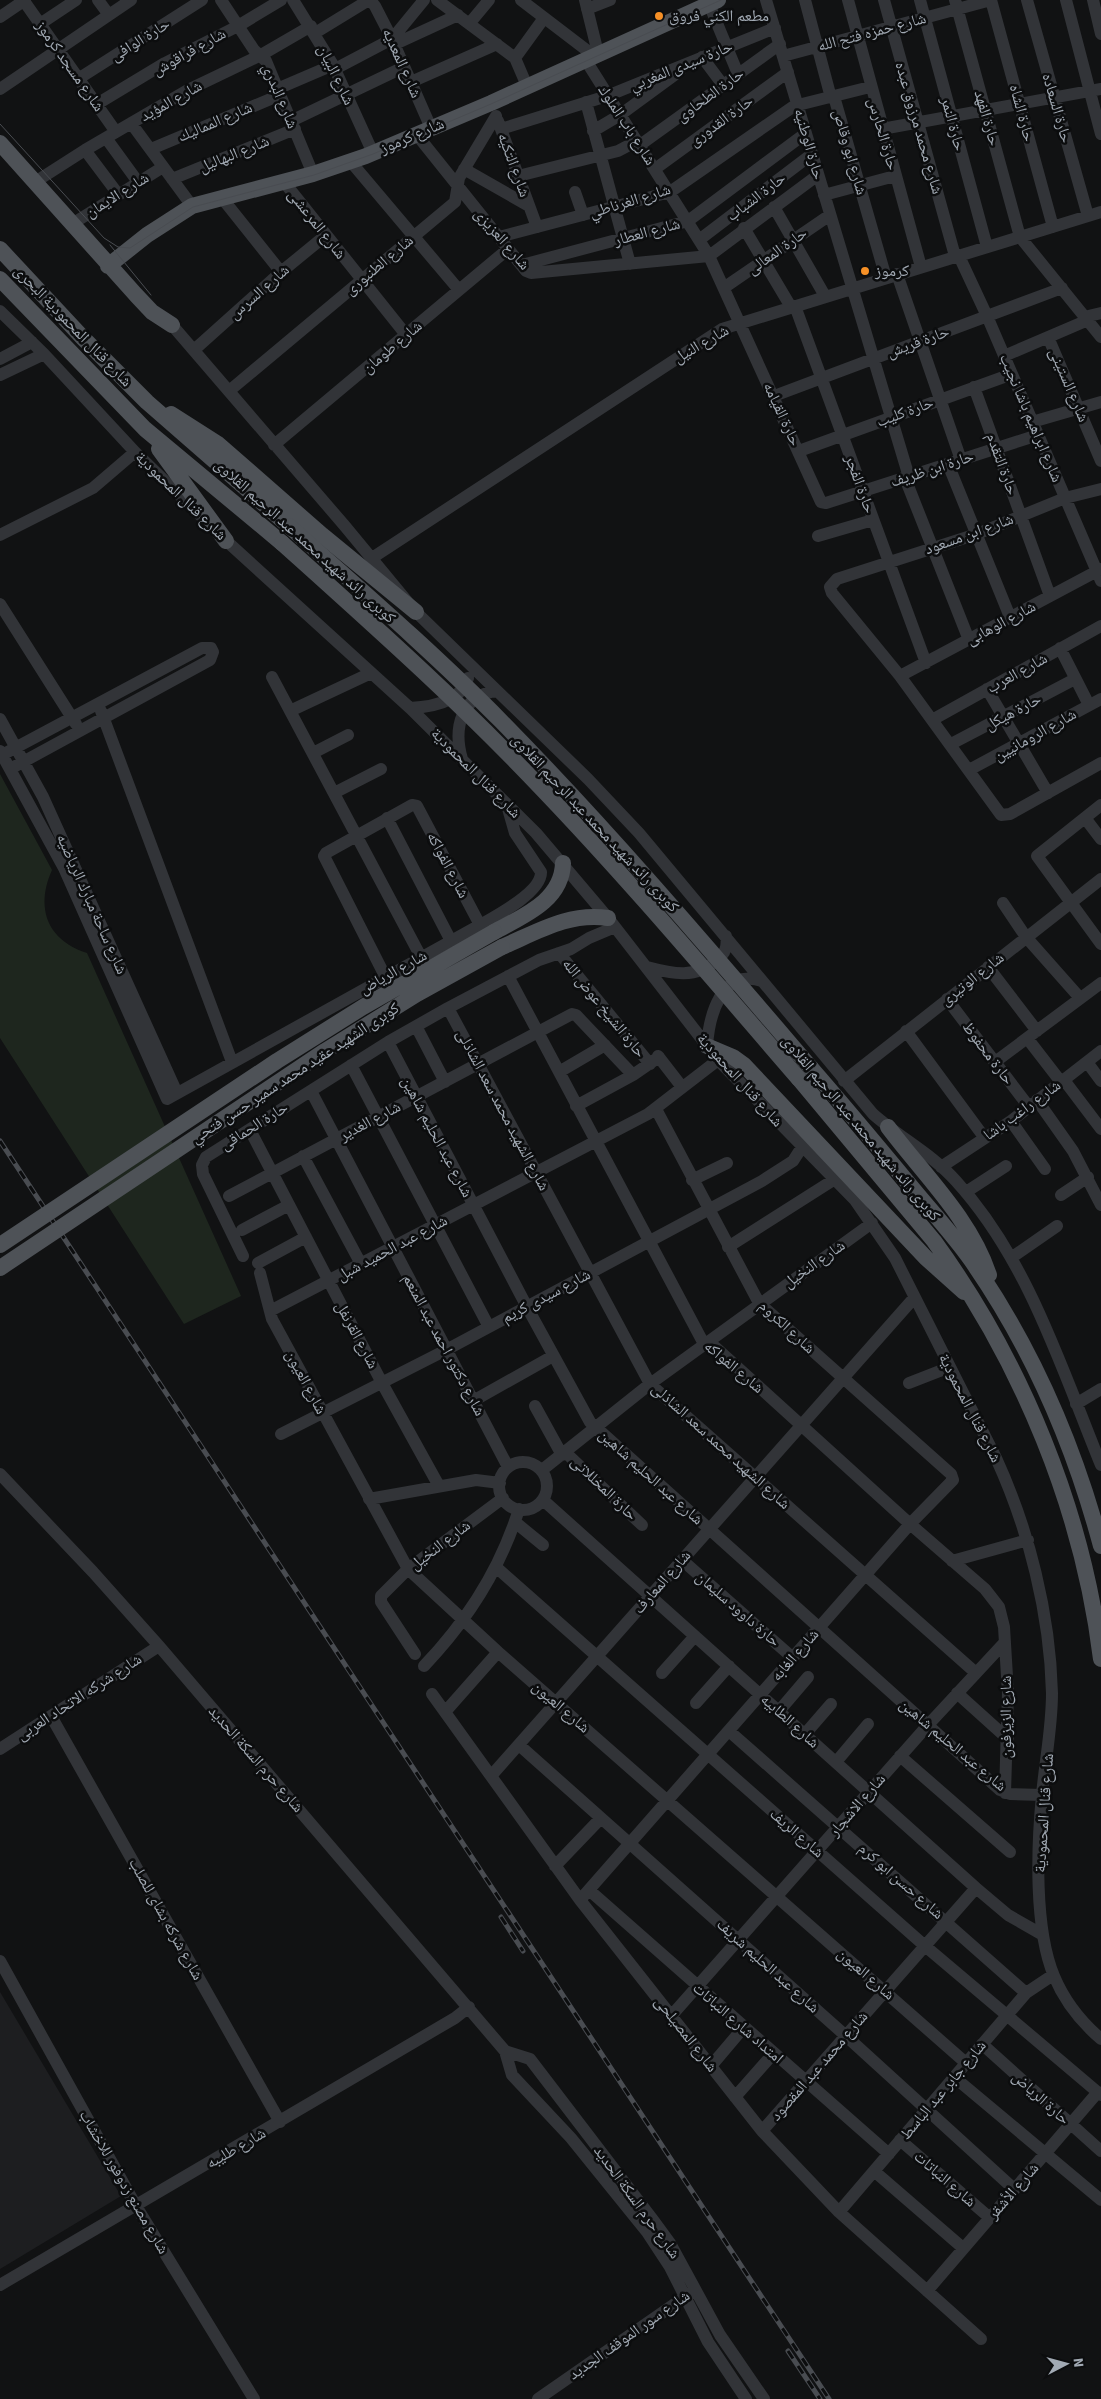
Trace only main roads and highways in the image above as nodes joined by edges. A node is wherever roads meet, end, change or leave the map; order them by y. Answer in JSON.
{"nodes":[{"id":1,"x":714,"y":1,"type":"edge"},
{"id":2,"x":0,"y":143,"type":"edge"},
{"id":3,"x":0,"y":249,"type":"edge"},
{"id":4,"x":108,"y":266,"type":"junction"},
{"id":5,"x":0,"y":279,"type":"edge"},
{"id":6,"x":172,"y":324,"type":"road end"},
{"id":7,"x":147,"y":402,"type":"junction"},
{"id":8,"x":145,"y":429,"type":"junction"},
{"id":9,"x":226,"y":541,"type":"road end"},
{"id":10,"x":416,"y":612,"type":"road end"},
{"id":11,"x":563,"y":862,"type":"road end"},
{"id":12,"x":612,"y":922,"type":"road end"},
{"id":13,"x":707,"y":1046,"type":"road end"},
{"id":14,"x":888,"y":1128,"type":"road end"},
{"id":15,"x":0,"y":1246,"type":"edge"},
{"id":16,"x":0,"y":1268,"type":"edge"},
{"id":17,"x":992,"y":1292,"type":"junction"},
{"id":18,"x":972,"y":1298,"type":"junction"},
{"id":19,"x":1101,"y":1546,"type":"edge"},
{"id":20,"x":1101,"y":1659,"type":"edge"}],
"edges":[{"from":1,"to":4,"type":"main road","name":"شارع كرموز"},
{"from":2,"to":4,"type":"main road"},
{"from":3,"to":7,"type":"main road","name":"شارع قنال المحمودية البحرى"},
{"from":4,"to":6,"type":"main road"},
{"from":5,"to":8,"type":"main road","name":"شارع قنال المحمودية البحرى"},
{"from":7,"to":10,"type":"main road"},
{"from":7,"to":17,"type":"main road","name":"كوبرى رائد شهيد محمد عبد الرحيم القلاوى","bridge":true},
{"from":8,"to":9,"type":"main road"},
{"from":8,"to":18,"type":"main road","name":"كوبرى رائد شهيد محمد عبد الرحيم القلاوى","bridge":true},
{"from":11,"to":15,"type":"main road","name":"كوبرى الشهيد عقيد محمد سمير حسن فتحي","bridge":true},
{"from":12,"to":16,"type":"main road","name":"كوبرى الشهيد عقيد محمد سمير حسن فتحي","bridge":true},
{"from":13,"to":18,"type":"main road"},
{"from":14,"to":17,"type":"main road"},
{"from":17,"to":19,"type":"main road"},
{"from":18,"to":20,"type":"main road"}]}
